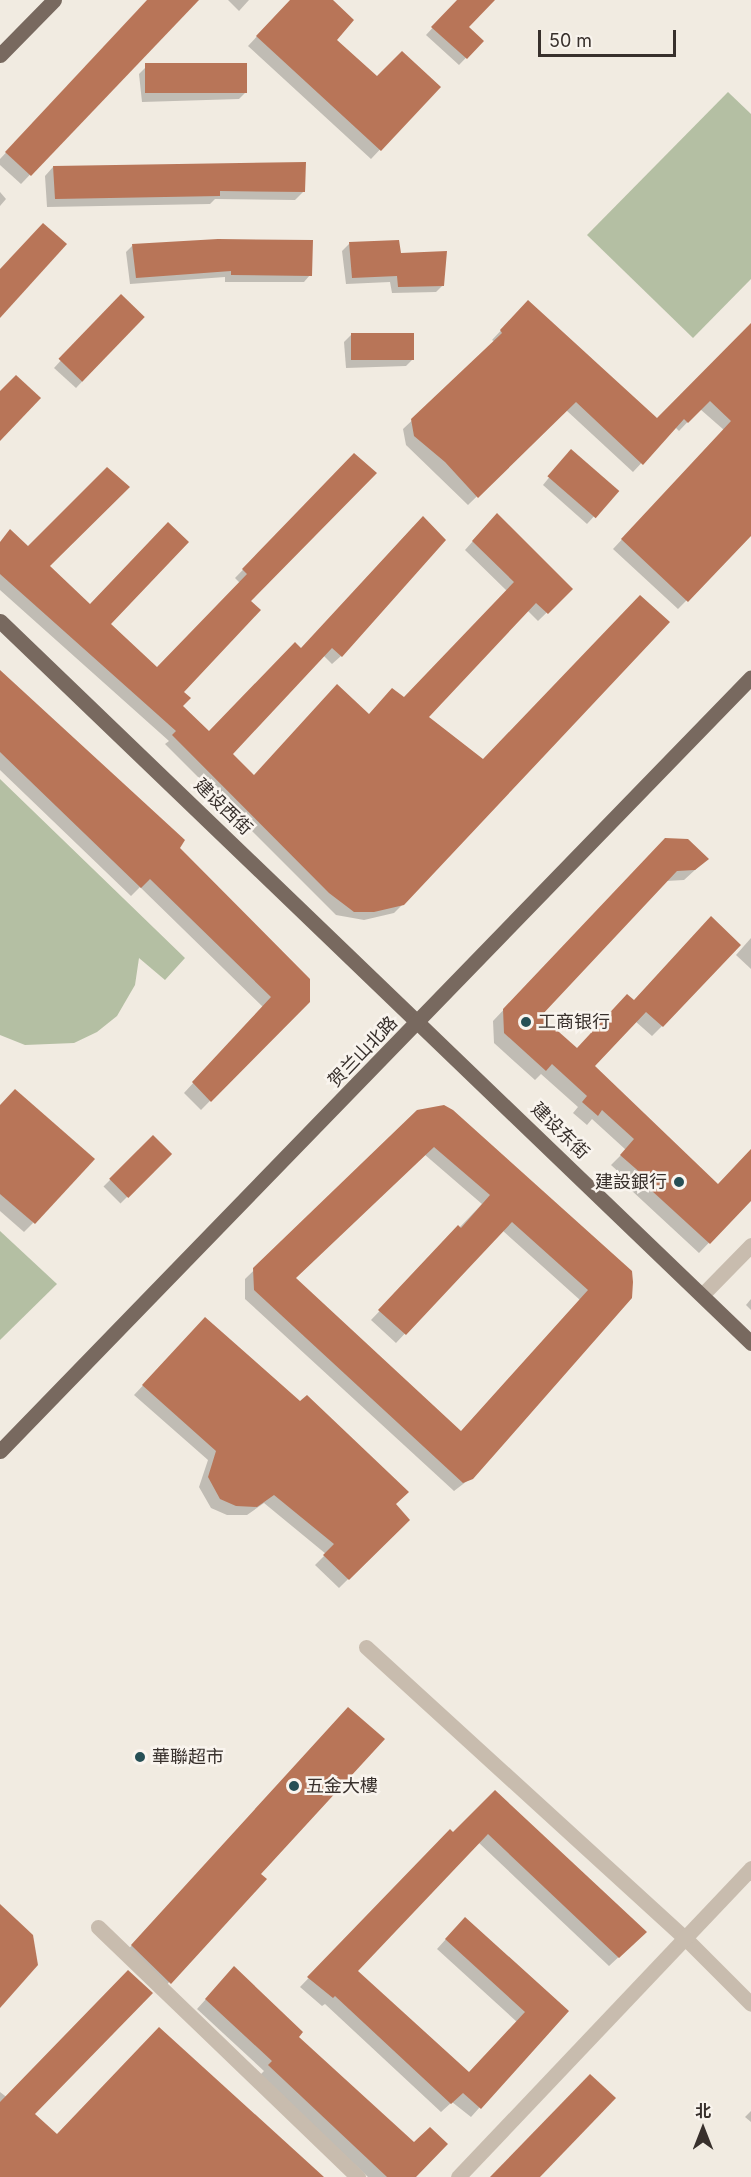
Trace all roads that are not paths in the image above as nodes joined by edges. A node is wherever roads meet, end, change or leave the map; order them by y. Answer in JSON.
{"nodes":[{"id":1,"x":54,"y":0,"type":"edge"},
{"id":2,"x":0,"y":55,"type":"edge"},
{"id":3,"x":0,"y":621,"type":"edge"},
{"id":4,"x":751,"y":677,"type":"edge"},
{"id":5,"x":420,"y":1022,"type":"junction"},
{"id":6,"x":751,"y":1245,"type":"edge"},
{"id":7,"x":702,"y":1295,"type":"junction"},
{"id":8,"x":751,"y":1342,"type":"edge"},
{"id":9,"x":0,"y":1451,"type":"edge"},
{"id":10,"x":366,"y":1647,"type":"dead end"},
{"id":11,"x":751,"y":1868,"type":"edge"},
{"id":12,"x":98,"y":1927,"type":"dead end"},
{"id":13,"x":685,"y":1938,"type":"junction"},
{"id":14,"x":751,"y":2004,"type":"edge"},
{"id":15,"x":358,"y":2177,"type":"edge"},
{"id":16,"x":458,"y":2177,"type":"edge"}],
"edges":[{"from":1,"to":2,"type":"main road"},
{"from":3,"to":5,"type":"main road","name":"建设西街"},
{"from":4,"to":5,"type":"main road","name":"贺兰山北路"},
{"from":5,"to":7,"type":"main road","name":"建设东街"},
{"from":5,"to":9,"type":"main road","name":"贺兰山北路"},
{"from":6,"to":7,"type":"street"},
{"from":7,"to":8,"type":"main road","name":"建设东街"},
{"from":10,"to":13,"type":"street"},
{"from":11,"to":13,"type":"street"},
{"from":12,"to":15,"type":"street"},
{"from":13,"to":14,"type":"street"},
{"from":13,"to":16,"type":"street"}]}
